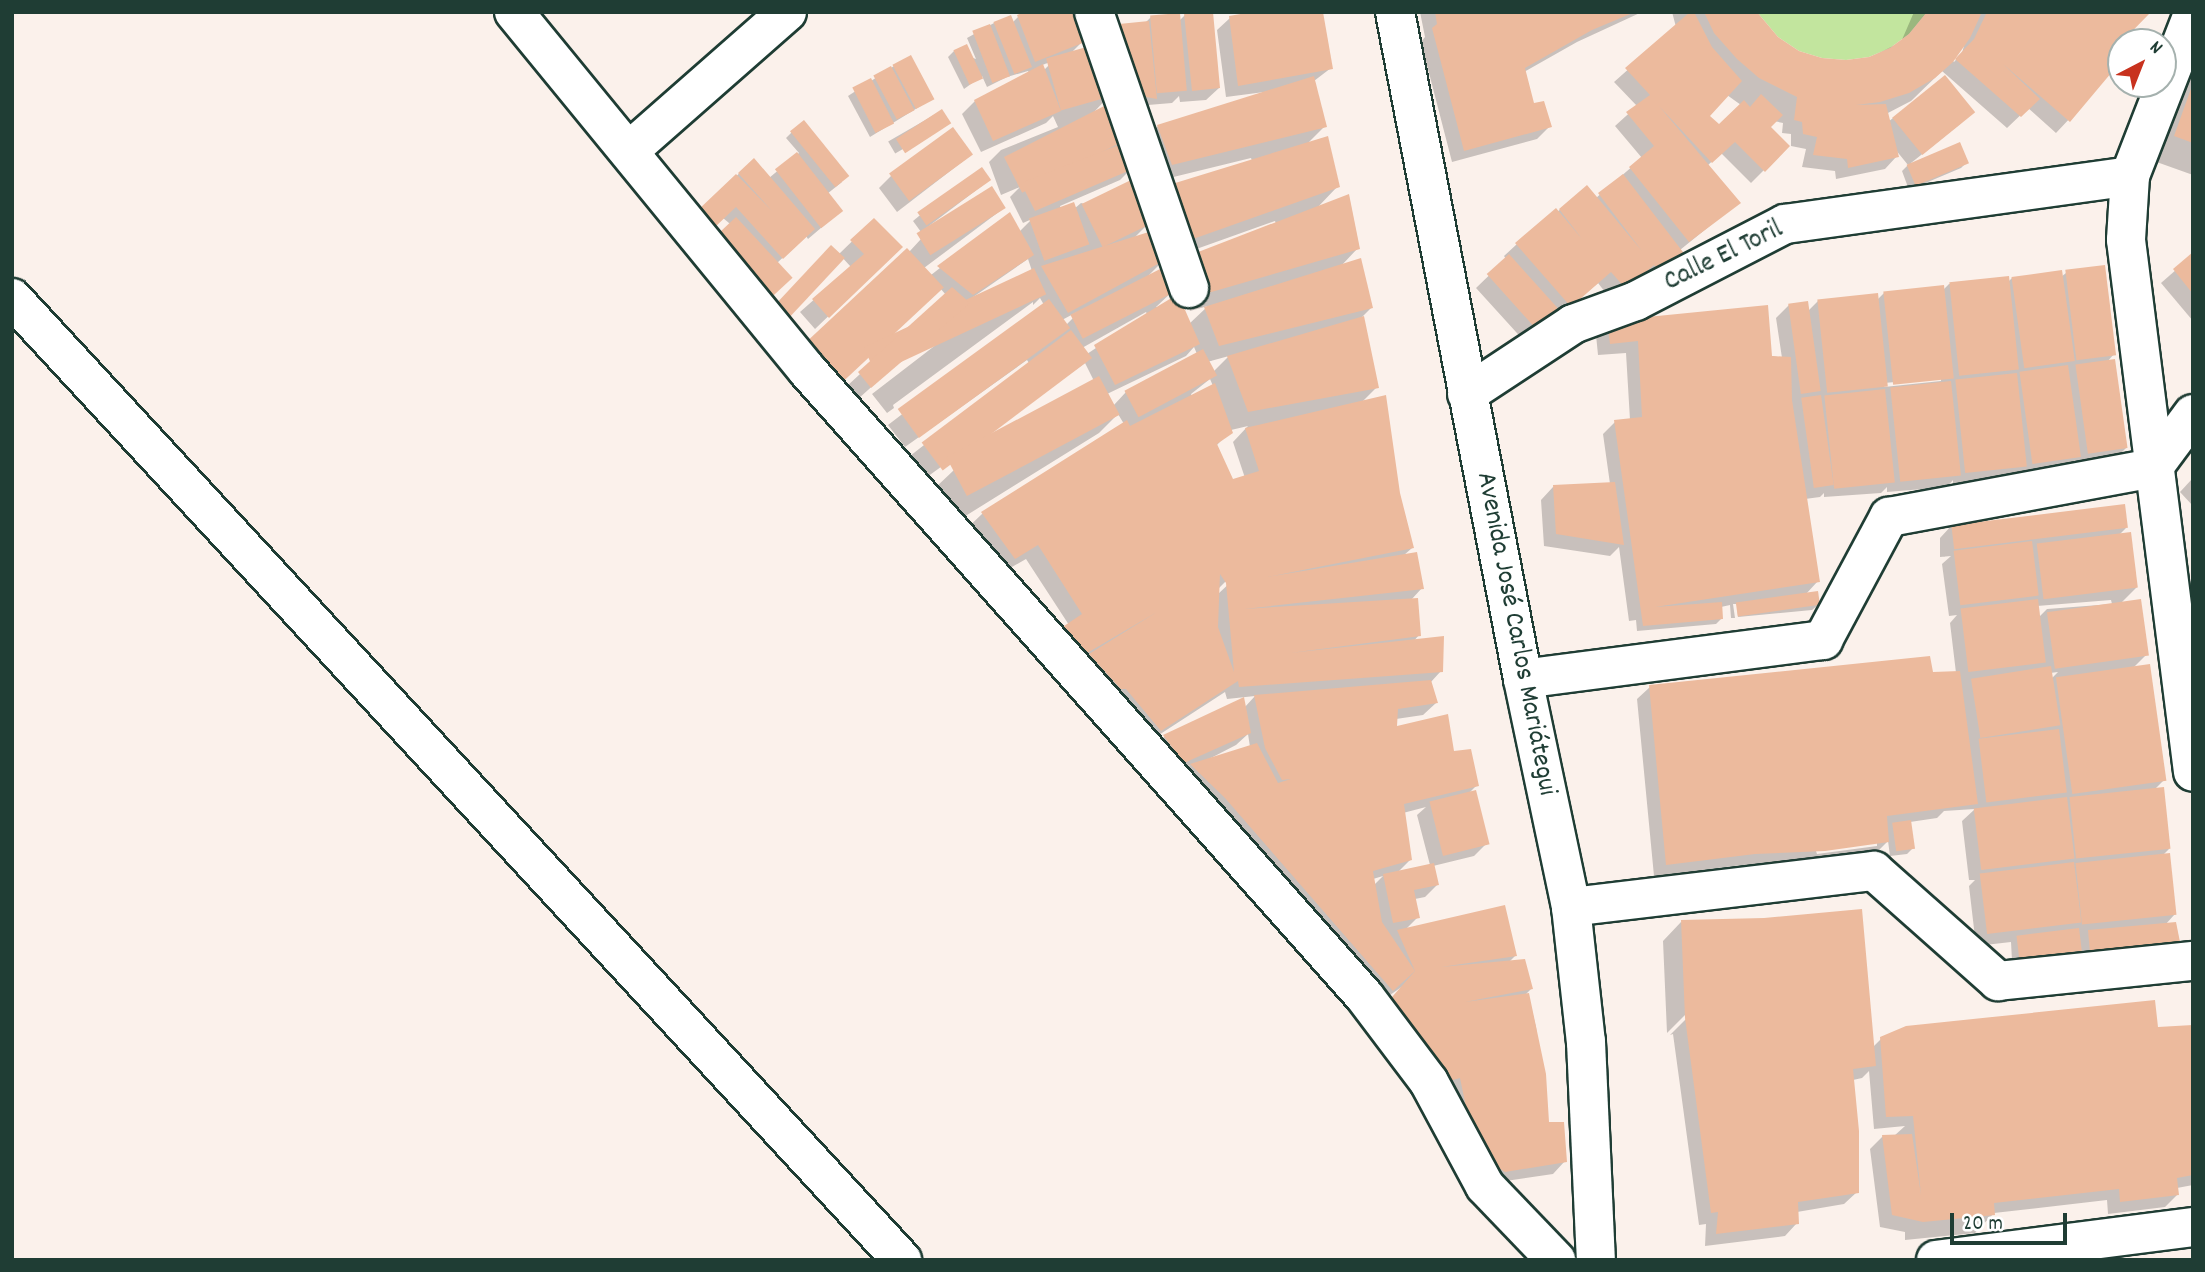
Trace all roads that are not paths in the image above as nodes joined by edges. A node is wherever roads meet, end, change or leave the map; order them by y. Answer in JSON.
{"nodes":[{"id":1,"x":514,"y":12,"type":"edge"},
{"id":2,"x":787,"y":12,"type":"edge"},
{"id":3,"x":1094,"y":12,"type":"edge"},
{"id":4,"x":1395,"y":12,"type":"edge"},
{"id":5,"x":2193,"y":14,"type":"edge"},
{"id":6,"x":630,"y":150,"type":"junction"},
{"id":7,"x":2130,"y":176,"type":"junction"},
{"id":8,"x":1189,"y":288,"type":"dead end"},
{"id":9,"x":12,"y":298,"type":"edge"},
{"id":10,"x":1467,"y":394,"type":"junction"},
{"id":11,"x":2193,"y":414,"type":"edge"},
{"id":12,"x":2153,"y":468,"type":"junction"},
{"id":13,"x":1523,"y":679,"type":"junction"},
{"id":14,"x":2192,"y":760,"type":"edge"},
{"id":15,"x":1571,"y":907,"type":"junction"},
{"id":16,"x":2193,"y":961,"type":"edge"},
{"id":17,"x":2193,"y":1227,"type":"edge"},
{"id":18,"x":902,"y":1260,"type":"edge"},
{"id":19,"x":1556,"y":1260,"type":"edge"},
{"id":20,"x":1596,"y":1260,"type":"edge"},
{"id":21,"x":1936,"y":1260,"type":"edge"}],
"edges":[{"from":1,"to":6,"type":"street"},
{"from":2,"to":6,"type":"street"},
{"from":3,"to":8,"type":"street"},
{"from":4,"to":10,"type":"street","name":"Avenida José Carlos Mariátegui"},
{"from":5,"to":7,"type":"street"},
{"from":6,"to":19,"type":"street"},
{"from":7,"to":10,"type":"street","name":"Calle El Toril"},
{"from":7,"to":12,"type":"street"},
{"from":9,"to":18,"type":"street"},
{"from":10,"to":13,"type":"street","name":"Avenida José Carlos Mariátegui"},
{"from":11,"to":12,"type":"street"},
{"from":12,"to":13,"type":"street"},
{"from":12,"to":14,"type":"street"},
{"from":13,"to":15,"type":"street","name":"Avenida José Carlos Mariátegui"},
{"from":15,"to":16,"type":"street"},
{"from":15,"to":20,"type":"street","name":"Avenida José Carlos Mariátegui"},
{"from":17,"to":21,"type":"street"}]}
